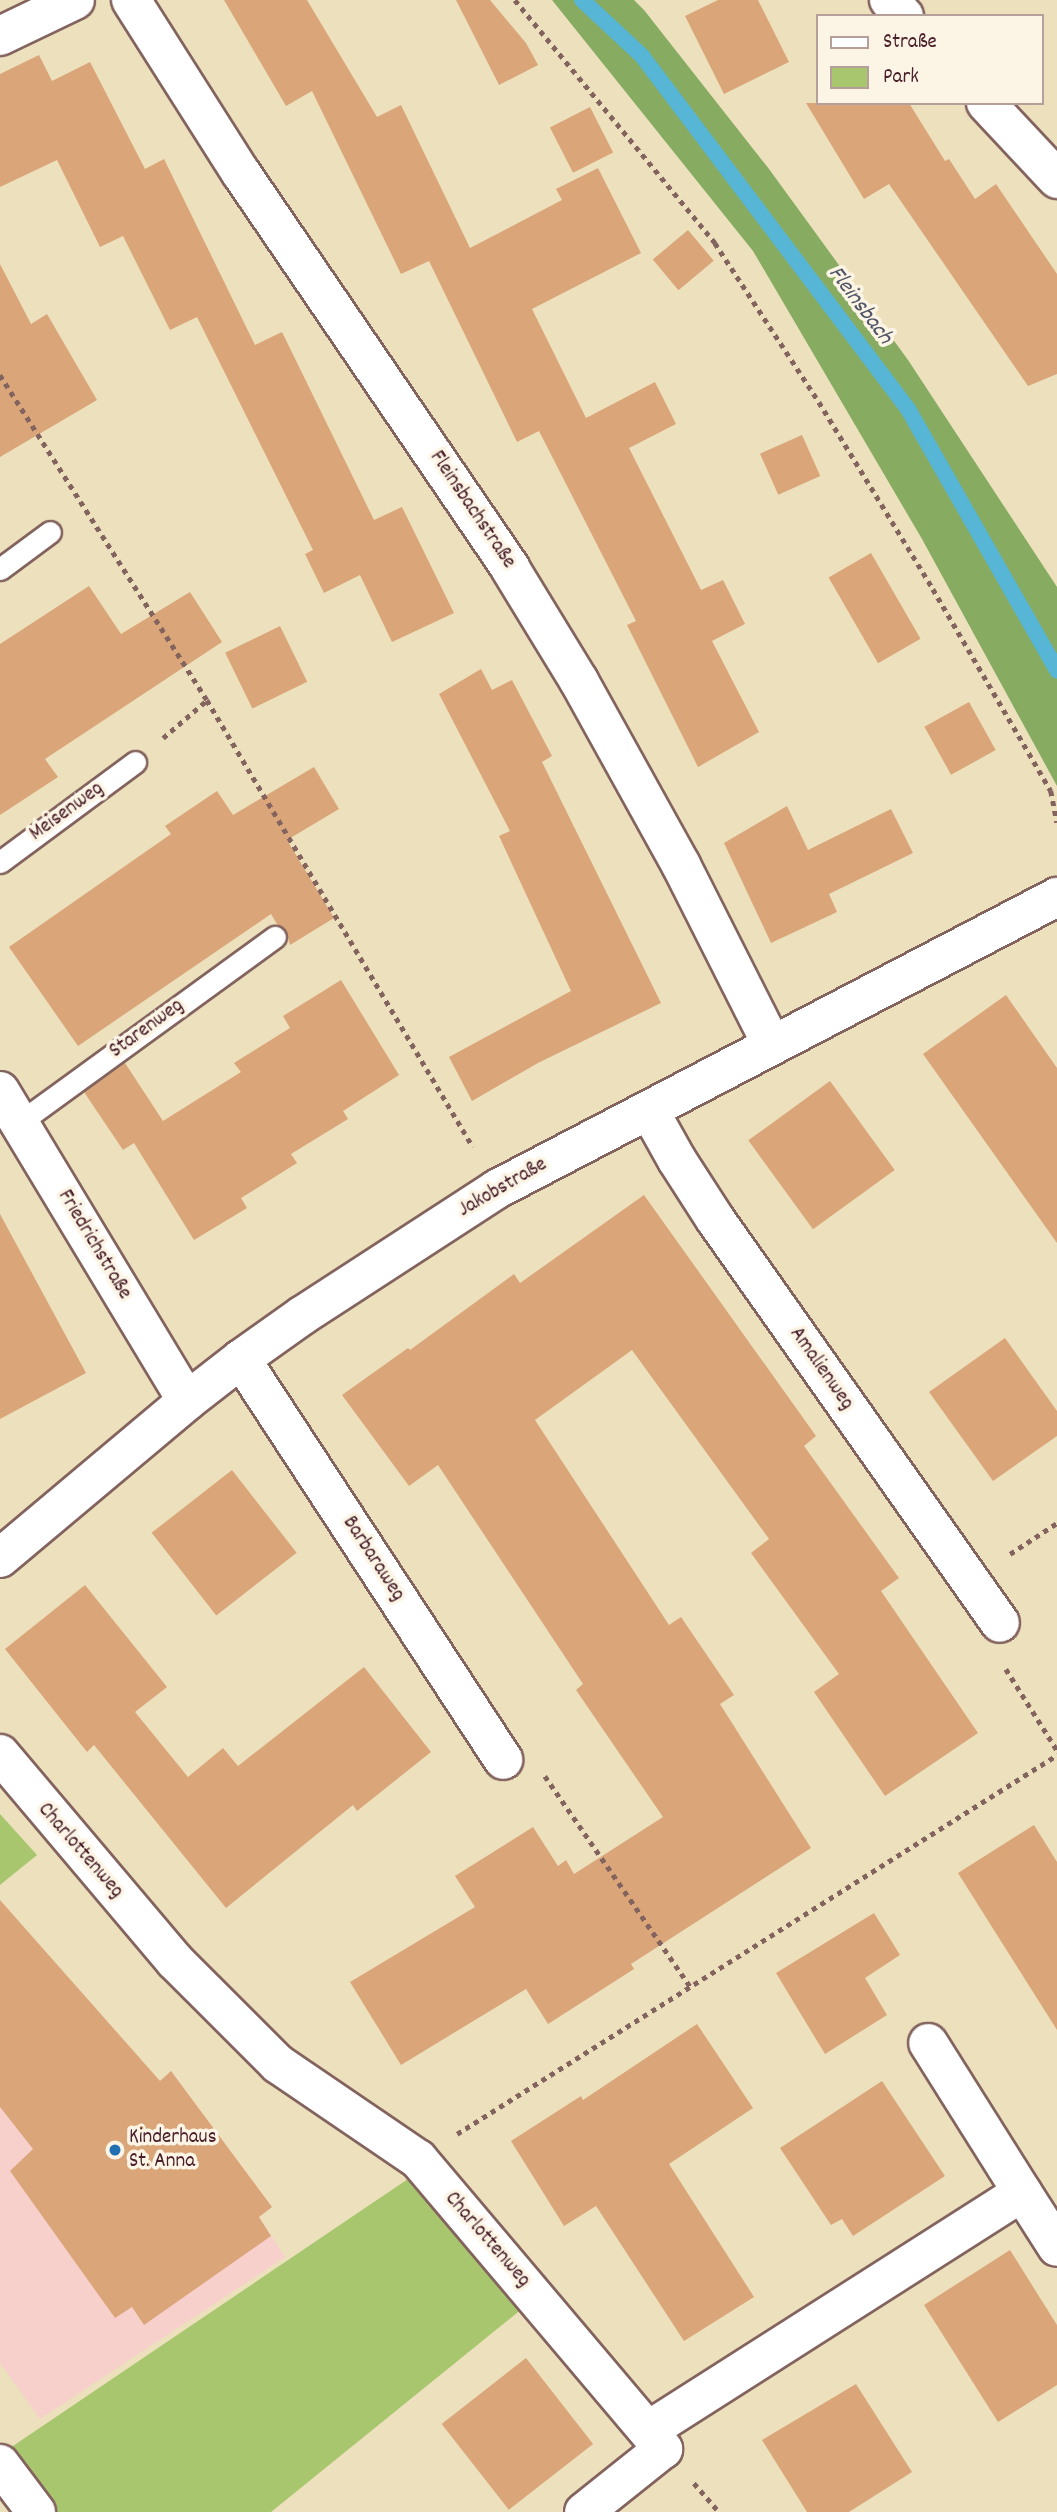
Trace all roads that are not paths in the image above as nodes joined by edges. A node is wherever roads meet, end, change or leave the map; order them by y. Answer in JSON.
{"nodes":[{"id":1,"x":75,"y":0,"type":"edge"},
{"id":2,"x":131,"y":0,"type":"edge"},
{"id":3,"x":889,"y":0,"type":"edge"},
{"id":4,"x":902,"y":14,"type":"edge"},
{"id":5,"x":0,"y":36,"type":"edge"},
{"id":6,"x":988,"y":105,"type":"edge"},
{"id":7,"x":1057,"y":179,"type":"edge"},
{"id":8,"x":50,"y":532,"type":"dead end"},
{"id":9,"x":0,"y":569,"type":"edge"},
{"id":10,"x":135,"y":762,"type":"road end"},
{"id":11,"x":0,"y":862,"type":"edge"},
{"id":12,"x":1057,"y":897,"type":"edge"},
{"id":13,"x":275,"y":937,"type":"dead end"},
{"id":14,"x":772,"y":1045,"type":"junction"},
{"id":15,"x":10,"y":1106,"type":"edge"},
{"id":16,"x":649,"y":1110,"type":"junction"},
{"id":17,"x":241,"y":1359,"type":"junction"},
{"id":18,"x":187,"y":1401,"type":"junction"},
{"id":19,"x":0,"y":1558,"type":"edge"},
{"id":20,"x":1000,"y":1623,"type":"road end"},
{"id":21,"x":0,"y":1754,"type":"edge"},
{"id":22,"x":503,"y":1760,"type":"road end"},
{"id":23,"x":928,"y":2043,"type":"dead end"},
{"id":24,"x":1022,"y":2192,"type":"junction"},
{"id":25,"x":1057,"y":2247,"type":"edge"},
{"id":26,"x":649,"y":2430,"type":"junction"},
{"id":27,"x":0,"y":2464,"type":"edge"},
{"id":28,"x":36,"y":2512,"type":"edge"},
{"id":29,"x":584,"y":2512,"type":"edge"}],
"edges":[{"from":1,"to":5,"type":"street"},
{"from":2,"to":14,"type":"street","name":"Fleinsbachstraße"},
{"from":3,"to":4,"type":"street"},
{"from":6,"to":7,"type":"street"},
{"from":8,"to":9,"type":"lane"},
{"from":10,"to":11,"type":"lane","name":"Meisenweg"},
{"from":12,"to":14,"type":"street","name":"Jakobstraße"},
{"from":13,"to":15,"type":"lane","name":"Starenweg"},
{"from":14,"to":16,"type":"street","name":"Jakobstraße"},
{"from":15,"to":18,"type":"street","name":"Friedrichstraße"},
{"from":16,"to":17,"type":"street","name":"Jakobstraße"},
{"from":16,"to":20,"type":"street","name":"Amalienweg"},
{"from":17,"to":18,"type":"street","name":"Jakobstraße"},
{"from":17,"to":22,"type":"street","name":"Barbaraweg"},
{"from":18,"to":19,"type":"street","name":"Jakobstraße"},
{"from":21,"to":26,"type":"street","name":"Charlottenweg"},
{"from":23,"to":24,"type":"street"},
{"from":24,"to":25,"type":"street"},
{"from":24,"to":26,"type":"street"},
{"from":26,"to":29,"type":"street"},
{"from":27,"to":28,"type":"street"}]}
